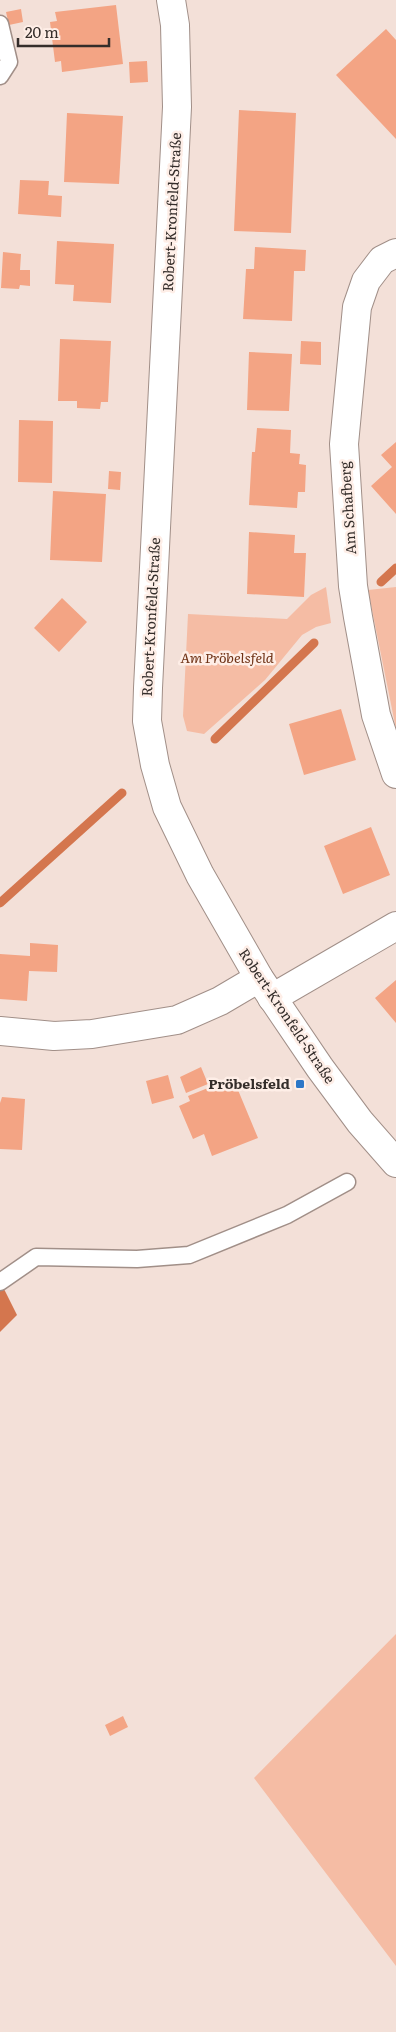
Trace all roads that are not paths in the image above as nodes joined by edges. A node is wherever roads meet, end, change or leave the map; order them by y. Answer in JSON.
{"nodes":[{"id":1,"x":171,"y":0,"type":"edge"},
{"id":2,"x":0,"y":24,"type":"edge"},
{"id":3,"x":0,"y":76,"type":"edge"},
{"id":4,"x":396,"y":253,"type":"edge"},
{"id":5,"x":396,"y":774,"type":"edge"},
{"id":6,"x":396,"y":926,"type":"edge"},
{"id":7,"x":266,"y":988,"type":"junction"},
{"id":8,"x":0,"y":1031,"type":"edge"},
{"id":9,"x":396,"y":1163,"type":"edge"},
{"id":10,"x":347,"y":1182,"type":"dead end"},
{"id":11,"x":0,"y":1282,"type":"edge"}],
"edges":[{"from":1,"to":7,"type":"street","name":"Robert-Kronfeld-Straße"},
{"from":2,"to":3,"type":"lane"},
{"from":4,"to":5,"type":"street","name":"Am Schafberg"},
{"from":6,"to":7,"type":"street"},
{"from":7,"to":8,"type":"street"},
{"from":7,"to":9,"type":"street","name":"Robert-Kronfeld-Straße"},
{"from":10,"to":11,"type":"lane"}]}
